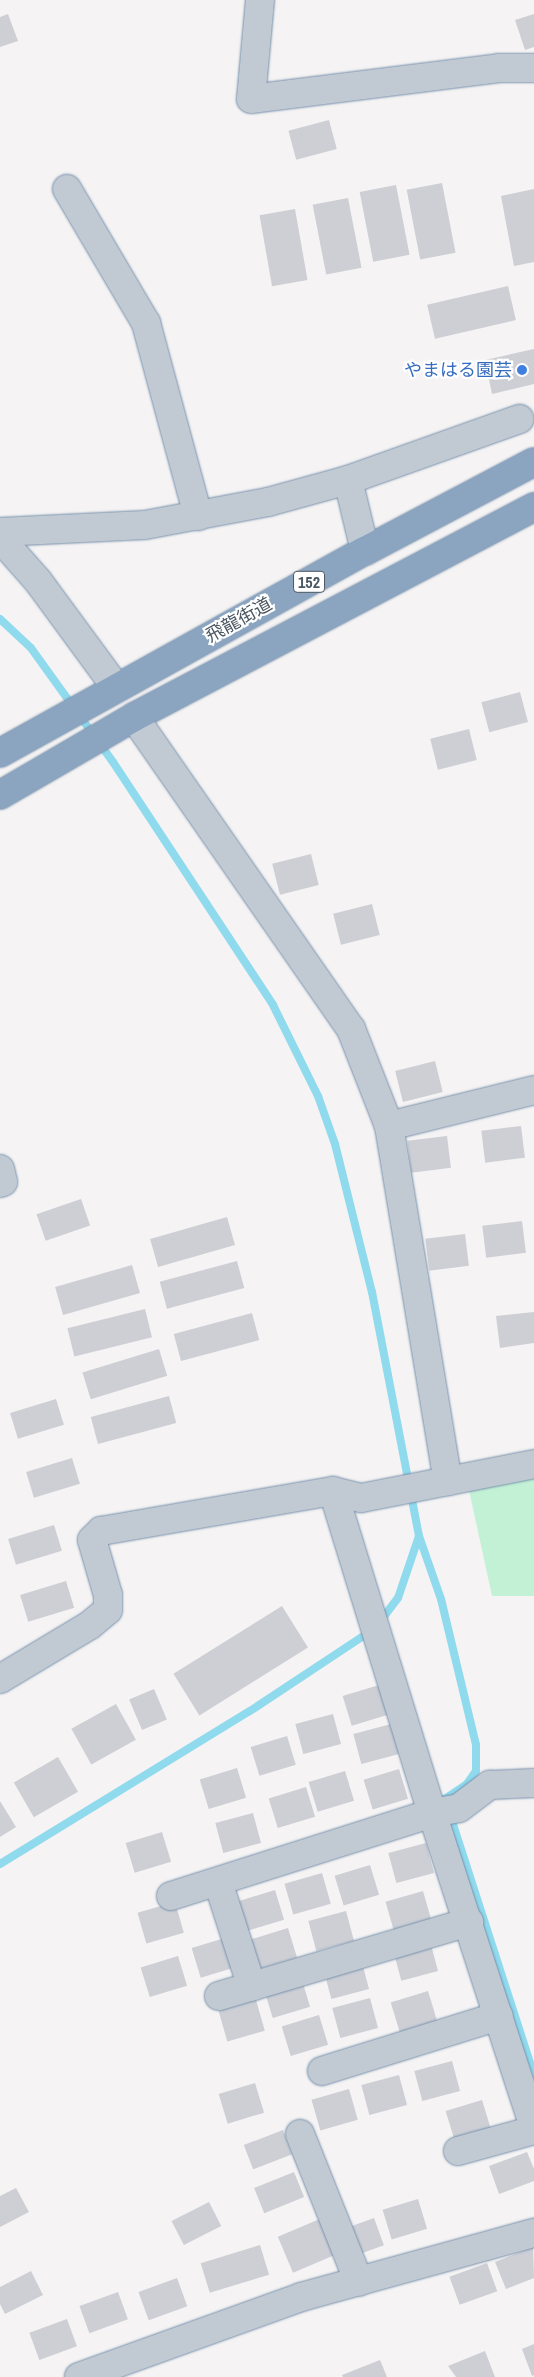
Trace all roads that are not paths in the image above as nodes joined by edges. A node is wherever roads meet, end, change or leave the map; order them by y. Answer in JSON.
{"nodes":[{"id":1,"x":260,"y":0,"type":"edge"},
{"id":2,"x":534,"y":68,"type":"edge"},
{"id":3,"x":66,"y":189,"type":"dead end"},
{"id":4,"x":519,"y":419,"type":"dead end"},
{"id":5,"x":534,"y":462,"type":"edge"},
{"id":6,"x":348,"y":480,"type":"junction"},
{"id":7,"x":534,"y":507,"type":"edge"},
{"id":8,"x":198,"y":516,"type":"junction"},
{"id":9,"x":0,"y":532,"type":"edge"},
{"id":10,"x":0,"y":538,"type":"edge"},
{"id":11,"x":365,"y":551,"type":"junction"},
{"id":12,"x":116,"y":687,"type":"junction"},
{"id":13,"x":134,"y":717,"type":"junction"},
{"id":14,"x":0,"y":753,"type":"edge"},
{"id":15,"x":0,"y":795,"type":"edge"},
{"id":16,"x":534,"y":1090,"type":"edge"},
{"id":17,"x":389,"y":1126,"type":"junction"},
{"id":18,"x":0,"y":1169,"type":"edge"},
{"id":19,"x":0,"y":1183,"type":"edge"},
{"id":20,"x":534,"y":1464,"type":"edge"},
{"id":21,"x":442,"y":1482,"type":"junction"},
{"id":22,"x":333,"y":1490,"type":"junction"},
{"id":23,"x":0,"y":1679,"type":"edge"},
{"id":24,"x":534,"y":1783,"type":"edge"},
{"id":25,"x":443,"y":1811,"type":"junction"},
{"id":26,"x":218,"y":1882,"type":"junction"},
{"id":27,"x":171,"y":1896,"type":"dead end"},
{"id":28,"x":469,"y":1922,"type":"junction"},
{"id":29,"x":252,"y":1987,"type":"junction"},
{"id":30,"x":218,"y":1996,"type":"dead end"},
{"id":31,"x":499,"y":2016,"type":"junction"},
{"id":32,"x":322,"y":2071,"type":"dead end"},
{"id":33,"x":534,"y":2129,"type":"edge"},
{"id":34,"x":300,"y":2134,"type":"dead end"},
{"id":35,"x":458,"y":2150,"type":"dead end"},
{"id":36,"x":534,"y":2233,"type":"edge"},
{"id":37,"x":359,"y":2282,"type":"junction"},
{"id":38,"x":79,"y":2377,"type":"edge"}],
"edges":[{"from":1,"to":2,"type":"street"},
{"from":3,"to":8,"type":"street"},
{"from":4,"to":6,"type":"street"},
{"from":5,"to":11,"type":"highway","name":"飛龍街道","number":"152"},
{"from":6,"to":8,"type":"street"},
{"from":6,"to":11,"type":"street"},
{"from":7,"to":13,"type":"highway","name":"飛龍街道","number":"152"},
{"from":8,"to":9,"type":"street"},
{"from":10,"to":12,"type":"street"},
{"from":11,"to":12,"type":"highway","name":"飛龍街道","number":"152"},
{"from":12,"to":14,"type":"highway","name":"飛龍街道","number":"152"},
{"from":13,"to":15,"type":"highway","name":"飛龍街道","number":"152"},
{"from":13,"to":17,"type":"street"},
{"from":16,"to":17,"type":"street"},
{"from":17,"to":21,"type":"street"},
{"from":18,"to":19,"type":"street"},
{"from":20,"to":21,"type":"street"},
{"from":21,"to":22,"type":"street"},
{"from":22,"to":23,"type":"street"},
{"from":22,"to":25,"type":"street"},
{"from":24,"to":25,"type":"street"},
{"from":25,"to":26,"type":"street"},
{"from":25,"to":28,"type":"street"},
{"from":26,"to":27,"type":"street"},
{"from":26,"to":29,"type":"street"},
{"from":28,"to":29,"type":"street"},
{"from":28,"to":31,"type":"street"},
{"from":29,"to":30,"type":"street"},
{"from":31,"to":32,"type":"street"},
{"from":31,"to":33,"type":"street"},
{"from":33,"to":35,"type":"street"},
{"from":34,"to":37,"type":"street"},
{"from":36,"to":37,"type":"street"},
{"from":37,"to":38,"type":"street"}]}
